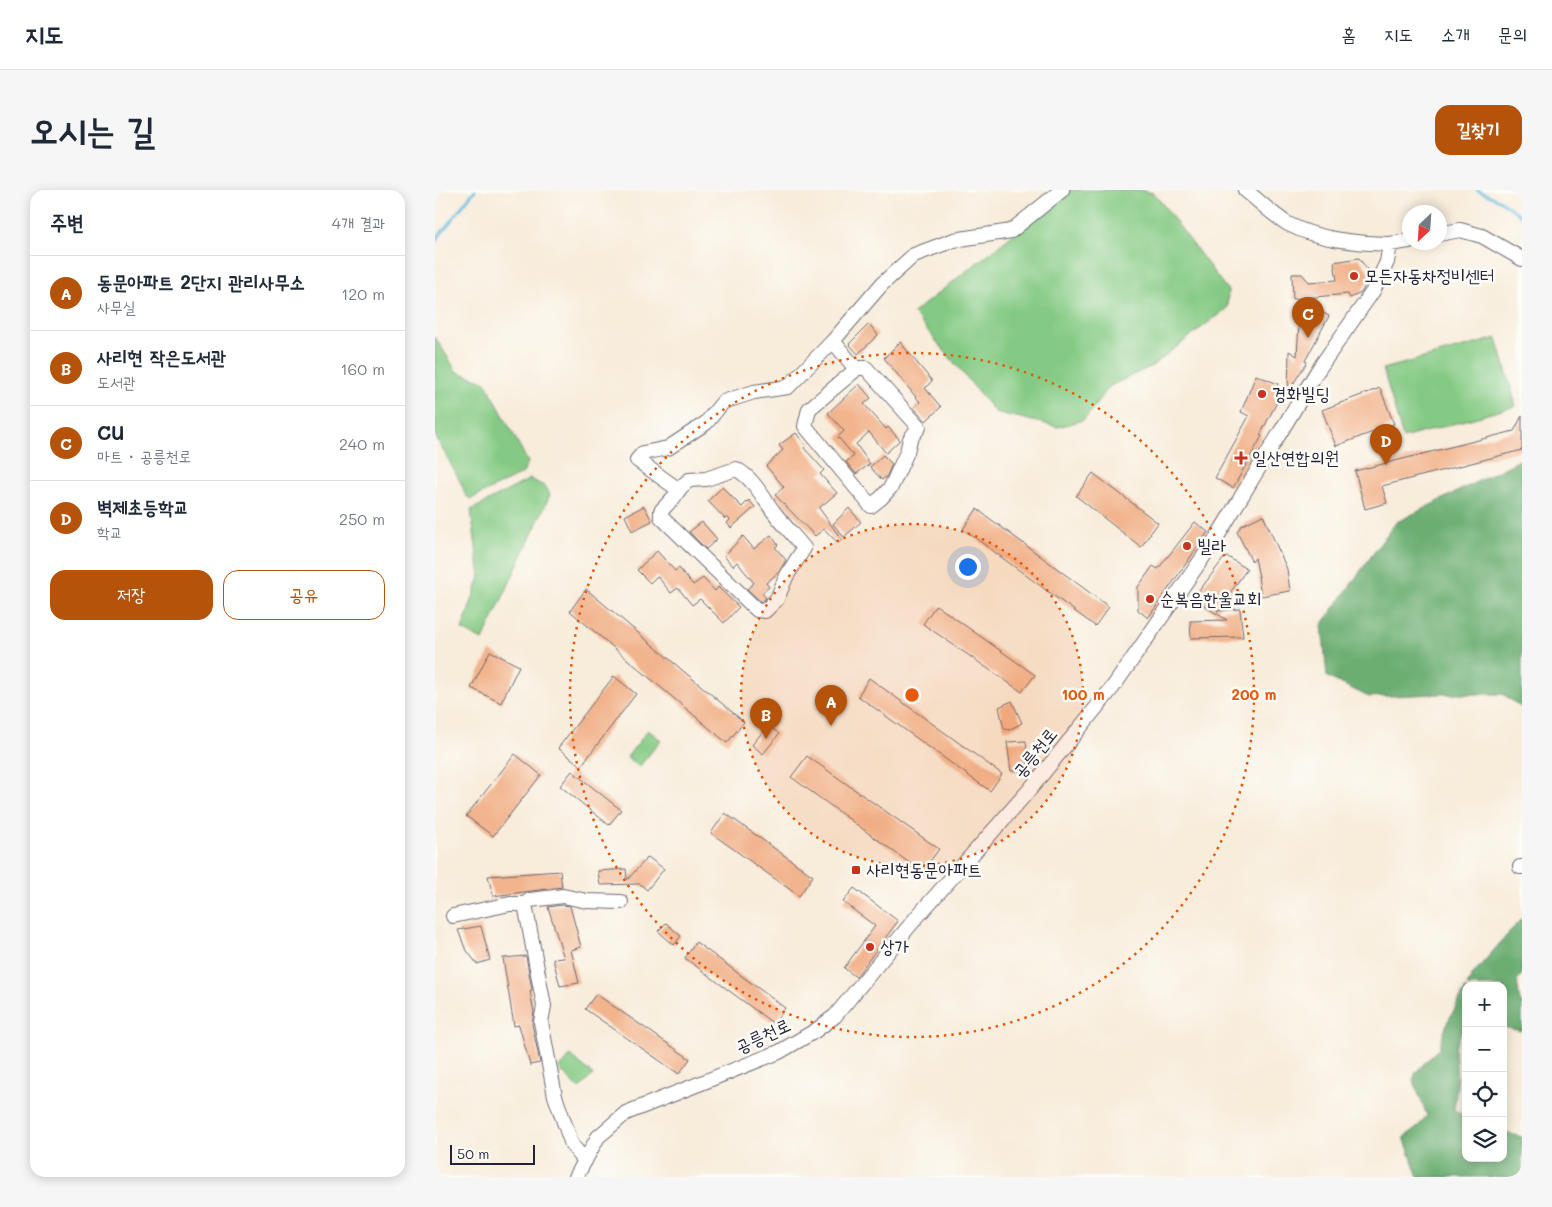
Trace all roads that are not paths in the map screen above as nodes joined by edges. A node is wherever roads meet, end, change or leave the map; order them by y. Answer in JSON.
{"nodes":[{"id":1,"x":1062,"y":190,"type":"edge"},
{"id":2,"x":1245,"y":190,"type":"edge"},
{"id":3,"x":1447,"y":232,"type":"edge"},
{"id":4,"x":1402,"y":241,"type":"edge"},
{"id":5,"x":1390,"y":244,"type":"junction"},
{"id":6,"x":1522,"y":259,"type":"edge"},
{"id":7,"x":833,"y":341,"type":"junction"},
{"id":8,"x":855,"y":368,"type":"junction"},
{"id":9,"x":679,"y":490,"type":"junction"},
{"id":10,"x":621,"y":902,"type":"dead end"},
{"id":11,"x":525,"y":904,"type":"junction"},
{"id":12,"x":453,"y":916,"type":"dead end"},
{"id":13,"x":585,"y":1161,"type":"junction"},
{"id":14,"x":576,"y":1177,"type":"edge"}],
"edges":[{"from":1,"to":7,"type":"street"},
{"from":2,"to":5,"type":"street"},
{"from":3,"to":6,"type":"street"},
{"from":4,"to":5,"type":"street"},
{"from":5,"to":13,"type":"street","name":"공릉천로"},
{"from":7,"to":8,"type":"street"},
{"from":7,"to":9,"type":"street"},
{"from":8,"to":8,"type":"street"},
{"from":9,"to":9,"type":"street"},
{"from":10,"to":11,"type":"street"},
{"from":11,"to":12,"type":"street"},
{"from":11,"to":13,"type":"street"},
{"from":13,"to":14,"type":"street","name":"공릉천로"}]}
